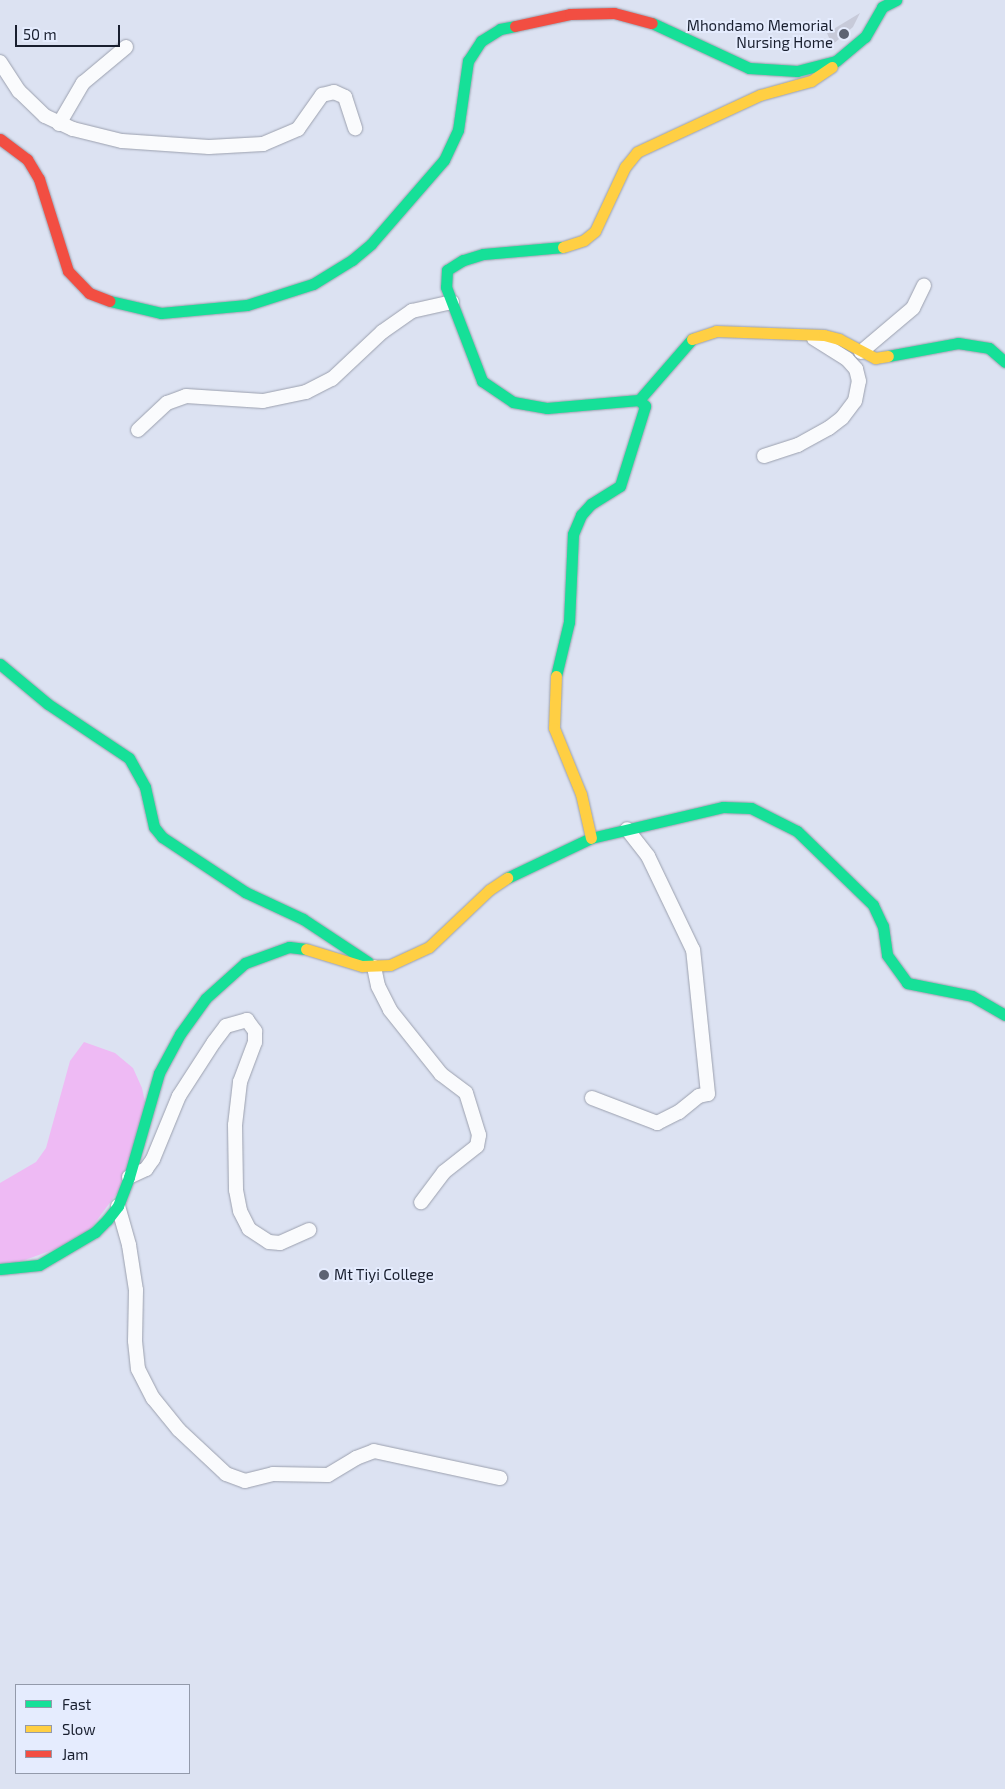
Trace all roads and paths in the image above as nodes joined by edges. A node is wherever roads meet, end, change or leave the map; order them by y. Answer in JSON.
{"nodes":[{"id":1,"x":869,"y":0,"type":"edge"},
{"id":2,"x":896,"y":0,"type":"edge"},
{"id":3,"x":872,"y":23,"type":"junction"},
{"id":4,"x":126,"y":47,"type":"dead end"},
{"id":5,"x":836,"y":61,"type":"junction"},
{"id":6,"x":0,"y":62,"type":"edge"},
{"id":7,"x":59,"y":124,"type":"junction"},
{"id":8,"x":355,"y":128,"type":"dead end"},
{"id":9,"x":0,"y":139,"type":"edge"},
{"id":10,"x":924,"y":285,"type":"dead end"},
{"id":11,"x":452,"y":302,"type":"junction"},
{"id":12,"x":806,"y":334,"type":"junction"},
{"id":13,"x":861,"y":352,"type":"junction"},
{"id":14,"x":1005,"y":362,"type":"edge"},
{"id":15,"x":639,"y":400,"type":"junction"},
{"id":16,"x":138,"y":430,"type":"dead end"},
{"id":17,"x":764,"y":456,"type":"dead end"},
{"id":18,"x":0,"y":664,"type":"edge"},
{"id":19,"x":627,"y":829,"type":"junction"},
{"id":20,"x":591,"y":838,"type":"junction"},
{"id":21,"x":374,"y":967,"type":"junction"},
{"id":22,"x":1005,"y":1015,"type":"edge"},
{"id":23,"x":592,"y":1098,"type":"dead end"},
{"id":24,"x":129,"y":1177,"type":"junction"},
{"id":25,"x":422,"y":1202,"type":"dead end"},
{"id":26,"x":118,"y":1206,"type":"junction"},
{"id":27,"x":308,"y":1230,"type":"dead end"},
{"id":28,"x":0,"y":1269,"type":"edge"},
{"id":29,"x":500,"y":1478,"type":"dead end"}],
"edges":[{"from":1,"to":3,"type":"street"},
{"from":2,"to":3,"type":"main road"},
{"from":3,"to":5,"type":"main road"},
{"from":4,"to":7,"type":"street"},
{"from":5,"to":9,"type":"main road"},
{"from":5,"to":11,"type":"main road"},
{"from":6,"to":7,"type":"street"},
{"from":7,"to":8,"type":"street"},
{"from":10,"to":13,"type":"street"},
{"from":11,"to":15,"type":"main road"},
{"from":11,"to":16,"type":"street"},
{"from":12,"to":13,"type":"main road"},
{"from":12,"to":15,"type":"main road"},
{"from":12,"to":17,"type":"street"},
{"from":13,"to":14,"type":"main road"},
{"from":15,"to":20,"type":"main road"},
{"from":18,"to":21,"type":"main road"},
{"from":19,"to":20,"type":"main road"},
{"from":19,"to":22,"type":"main road"},
{"from":19,"to":23,"type":"street"},
{"from":20,"to":21,"type":"main road"},
{"from":21,"to":24,"type":"main road"},
{"from":21,"to":25,"type":"street"},
{"from":24,"to":26,"type":"main road"},
{"from":24,"to":27,"type":"street"},
{"from":26,"to":28,"type":"main road"},
{"from":26,"to":29,"type":"street"}]}
